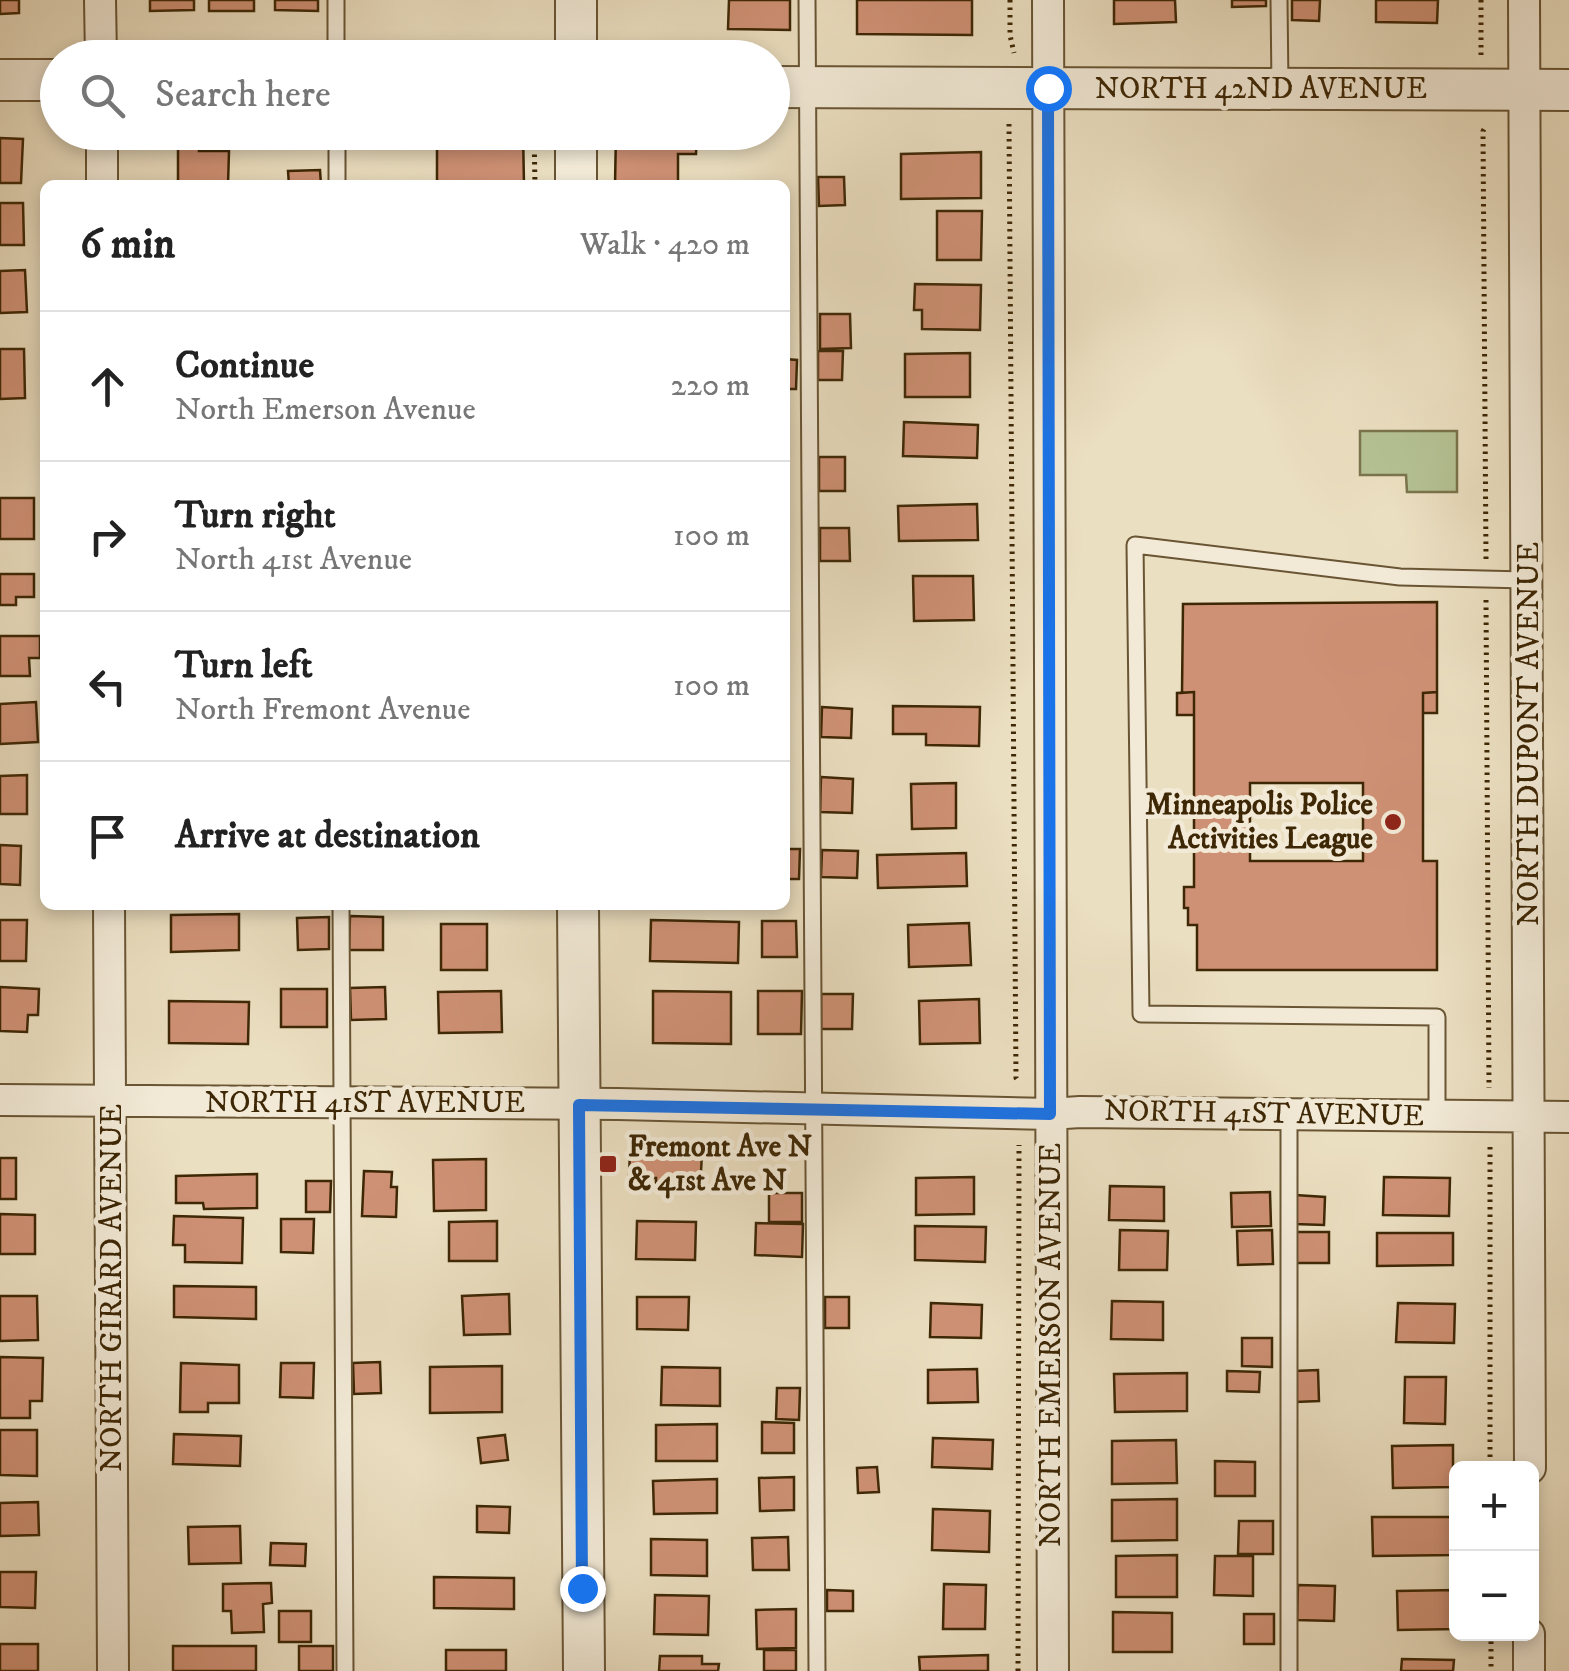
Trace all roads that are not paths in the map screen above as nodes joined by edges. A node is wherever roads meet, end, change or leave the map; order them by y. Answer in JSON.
{"nodes":[{"id":1,"x":100,"y":0,"type":"edge"},
{"id":2,"x":336,"y":0,"type":"edge"},
{"id":3,"x":576,"y":0,"type":"edge"},
{"id":4,"x":807,"y":0,"type":"edge"},
{"id":5,"x":1048,"y":0,"type":"edge"},
{"id":6,"x":1279,"y":0,"type":"edge"},
{"id":7,"x":1524,"y":0,"type":"edge"},
{"id":8,"x":101,"y":40,"type":"edge"},
{"id":9,"x":336,"y":40,"type":"edge"},
{"id":10,"x":576,"y":40,"type":"edge"},
{"id":11,"x":0,"y":80,"type":"edge"},
{"id":12,"x":40,"y":80,"type":"edge"},
{"id":13,"x":790,"y":87,"type":"edge"},
{"id":14,"x":1048,"y":88,"type":"junction"},
{"id":15,"x":1280,"y":89,"type":"junction"},
{"id":16,"x":1525,"y":90,"type":"junction"},
{"id":17,"x":1569,"y":90,"type":"edge"},
{"id":18,"x":102,"y":150,"type":"edge"},
{"id":19,"x":337,"y":150,"type":"edge"},
{"id":20,"x":576,"y":150,"type":"edge"},
{"id":21,"x":102,"y":180,"type":"edge"},
{"id":22,"x":337,"y":180,"type":"edge"},
{"id":23,"x":576,"y":180,"type":"edge"},
{"id":24,"x":1528,"y":580,"type":"junction"},
{"id":25,"x":110,"y":910,"type":"edge"},
{"id":26,"x":341,"y":910,"type":"edge"},
{"id":27,"x":578,"y":910,"type":"edge"},
{"id":28,"x":0,"y":1100,"type":"edge"},
{"id":29,"x":112,"y":1100,"type":"junction"},
{"id":30,"x":342,"y":1103,"type":"junction"},
{"id":31,"x":579,"y":1105,"type":"junction"},
{"id":32,"x":816,"y":1108,"type":"junction"},
{"id":33,"x":1050,"y":1114,"type":"junction"},
{"id":34,"x":1289,"y":1114,"type":"junction"},
{"id":35,"x":1437,"y":1116,"type":"junction"},
{"id":36,"x":1531,"y":1117,"type":"junction"},
{"id":37,"x":1569,"y":1117,"type":"edge"},
{"id":38,"x":1530,"y":1461,"type":"edge"},
{"id":39,"x":1530,"y":1641,"type":"edge"},
{"id":40,"x":113,"y":1671,"type":"edge"},
{"id":41,"x":345,"y":1671,"type":"edge"},
{"id":42,"x":584,"y":1671,"type":"edge"},
{"id":43,"x":818,"y":1671,"type":"edge"},
{"id":44,"x":1053,"y":1671,"type":"edge"},
{"id":45,"x":1288,"y":1671,"type":"edge"},
{"id":46,"x":1529,"y":1671,"type":"edge"}],
"edges":[{"from":1,"to":8,"type":"street"},
{"from":2,"to":9,"type":"lane"},
{"from":3,"to":10,"type":"street"},
{"from":4,"to":13,"type":"lane"},
{"from":5,"to":14,"type":"street","name":"NORTH EMERSON AVENUE"},
{"from":6,"to":15,"type":"lane"},
{"from":7,"to":16,"type":"street","name":"NORTH DUPONT AVENUE"},
{"from":11,"to":12,"type":"street"},
{"from":13,"to":14,"type":"street","name":"NORTH 42ND AVENUE"},
{"from":13,"to":32,"type":"lane"},
{"from":14,"to":15,"type":"street","name":"NORTH 42ND AVENUE"},
{"from":14,"to":33,"type":"street","name":"NORTH EMERSON AVENUE"},
{"from":15,"to":16,"type":"street","name":"NORTH 42ND AVENUE"},
{"from":16,"to":17,"type":"street","name":"NORTH 42ND AVENUE"},
{"from":16,"to":24,"type":"street","name":"NORTH DUPONT AVENUE"},
{"from":18,"to":21,"type":"street"},
{"from":19,"to":22,"type":"lane"},
{"from":20,"to":23,"type":"street"},
{"from":24,"to":35,"type":"lane"},
{"from":24,"to":36,"type":"street","name":"NORTH DUPONT AVENUE"},
{"from":25,"to":29,"type":"street","name":"NORTH GIRARD AVENUE"},
{"from":26,"to":30,"type":"lane"},
{"from":27,"to":31,"type":"street"},
{"from":28,"to":29,"type":"street","name":"NORTH 41ST AVENUE"},
{"from":29,"to":30,"type":"street","name":"NORTH 41ST AVENUE"},
{"from":29,"to":40,"type":"street","name":"NORTH GIRARD AVENUE"},
{"from":30,"to":31,"type":"street","name":"NORTH 41ST AVENUE"},
{"from":30,"to":41,"type":"lane"},
{"from":31,"to":32,"type":"street","name":"NORTH 41ST AVENUE"},
{"from":31,"to":42,"type":"street"},
{"from":32,"to":33,"type":"street","name":"NORTH 41ST AVENUE"},
{"from":32,"to":43,"type":"lane"},
{"from":33,"to":34,"type":"street","name":"NORTH 41ST AVENUE"},
{"from":33,"to":44,"type":"street","name":"NORTH EMERSON AVENUE"},
{"from":34,"to":35,"type":"street","name":"NORTH 41ST AVENUE"},
{"from":34,"to":45,"type":"lane"},
{"from":35,"to":36,"type":"street","name":"NORTH 41ST AVENUE"},
{"from":36,"to":37,"type":"street","name":"NORTH 41ST AVENUE"},
{"from":36,"to":38,"type":"street","name":"NORTH DUPONT AVENUE"},
{"from":39,"to":46,"type":"street"}]}
